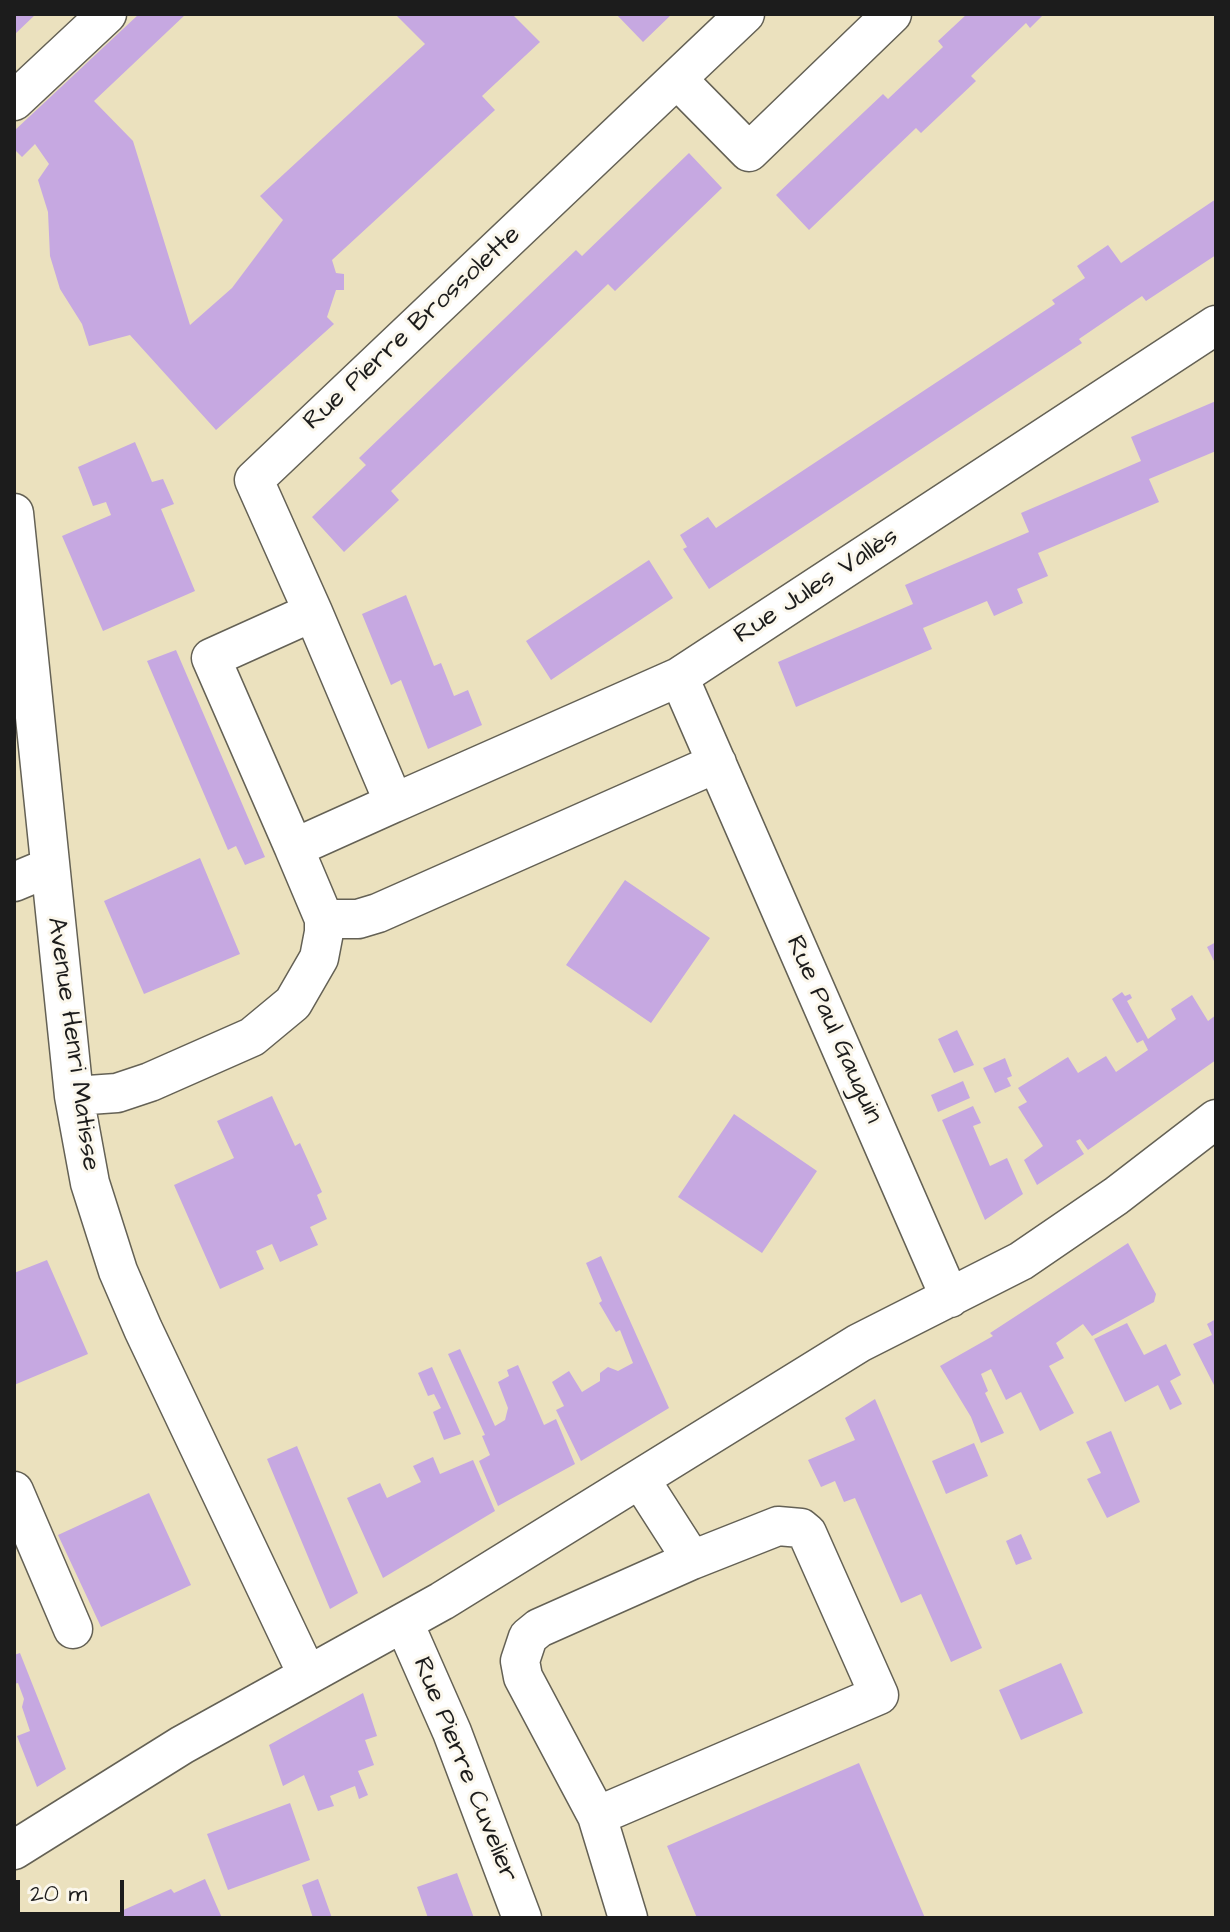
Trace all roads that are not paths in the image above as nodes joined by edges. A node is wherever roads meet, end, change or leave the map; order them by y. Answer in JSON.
{"nodes":[{"id":1,"x":107,"y":14,"type":"edge"},
{"id":2,"x":745,"y":14,"type":"edge"},
{"id":3,"x":885,"y":16,"type":"edge"},
{"id":4,"x":677,"y":79,"type":"junction"},
{"id":5,"x":14,"y":101,"type":"edge"},
{"id":6,"x":1216,"y":325,"type":"edge"},
{"id":7,"x":14,"y":513,"type":"edge"},
{"id":8,"x":313,"y":612,"type":"junction"},
{"id":9,"x":679,"y":677,"type":"junction"},
{"id":10,"x":717,"y":763,"type":"junction"},
{"id":11,"x":394,"y":803,"type":"junction"},
{"id":12,"x":294,"y":848,"type":"junction"},
{"id":13,"x":50,"y":867,"type":"junction"},
{"id":14,"x":14,"y":882,"type":"edge"},
{"id":15,"x":324,"y":919,"type":"junction"},
{"id":16,"x":74,"y":1096,"type":"junction"},
{"id":17,"x":1216,"y":1119,"type":"edge"},
{"id":18,"x":950,"y":1298,"type":"junction"},
{"id":19,"x":640,"y":1479,"type":"junction"},
{"id":20,"x":14,"y":1491,"type":"edge"},
{"id":21,"x":692,"y":1560,"type":"junction"},
{"id":22,"x":404,"y":1623,"type":"junction"},
{"id":23,"x":73,"y":1629,"type":"dead end"},
{"id":24,"x":307,"y":1674,"type":"junction"},
{"id":25,"x":597,"y":1816,"type":"junction"},
{"id":26,"x":14,"y":1850,"type":"edge"},
{"id":27,"x":522,"y":1918,"type":"edge"},
{"id":28,"x":628,"y":1918,"type":"edge"}],
"edges":[{"from":1,"to":5,"type":"street"},
{"from":2,"to":4,"type":"street","name":"Rue Pierre Brossolette"},
{"from":3,"to":4,"type":"street"},
{"from":4,"to":8,"type":"street","name":"Rue Pierre Brossolette"},
{"from":6,"to":9,"type":"street","name":"Rue Jules Vallès"},
{"from":7,"to":13,"type":"street","name":"Avenue Henri Matisse"},
{"from":8,"to":11,"type":"street","name":"Rue Pierre Brossolette"},
{"from":8,"to":12,"type":"street"},
{"from":9,"to":10,"type":"street","name":"Rue Paul Gauguin"},
{"from":9,"to":11,"type":"street","name":"Rue Jules Vallès"},
{"from":10,"to":15,"type":"street"},
{"from":10,"to":18,"type":"street","name":"Rue Paul Gauguin"},
{"from":11,"to":12,"type":"street"},
{"from":12,"to":15,"type":"street"},
{"from":13,"to":14,"type":"street"},
{"from":13,"to":16,"type":"street","name":"Avenue Henri Matisse"},
{"from":15,"to":16,"type":"street"},
{"from":16,"to":24,"type":"street","name":"Avenue Henri Matisse"},
{"from":17,"to":18,"type":"street"},
{"from":18,"to":19,"type":"street"},
{"from":19,"to":21,"type":"street"},
{"from":19,"to":22,"type":"street"},
{"from":20,"to":23,"type":"street"},
{"from":21,"to":25,"type":"street"},
{"from":21,"to":25,"type":"street"},
{"from":22,"to":24,"type":"street"},
{"from":22,"to":27,"type":"street","name":"Rue Pierre Cuvelier"},
{"from":24,"to":26,"type":"street"},
{"from":25,"to":28,"type":"street"}]}
